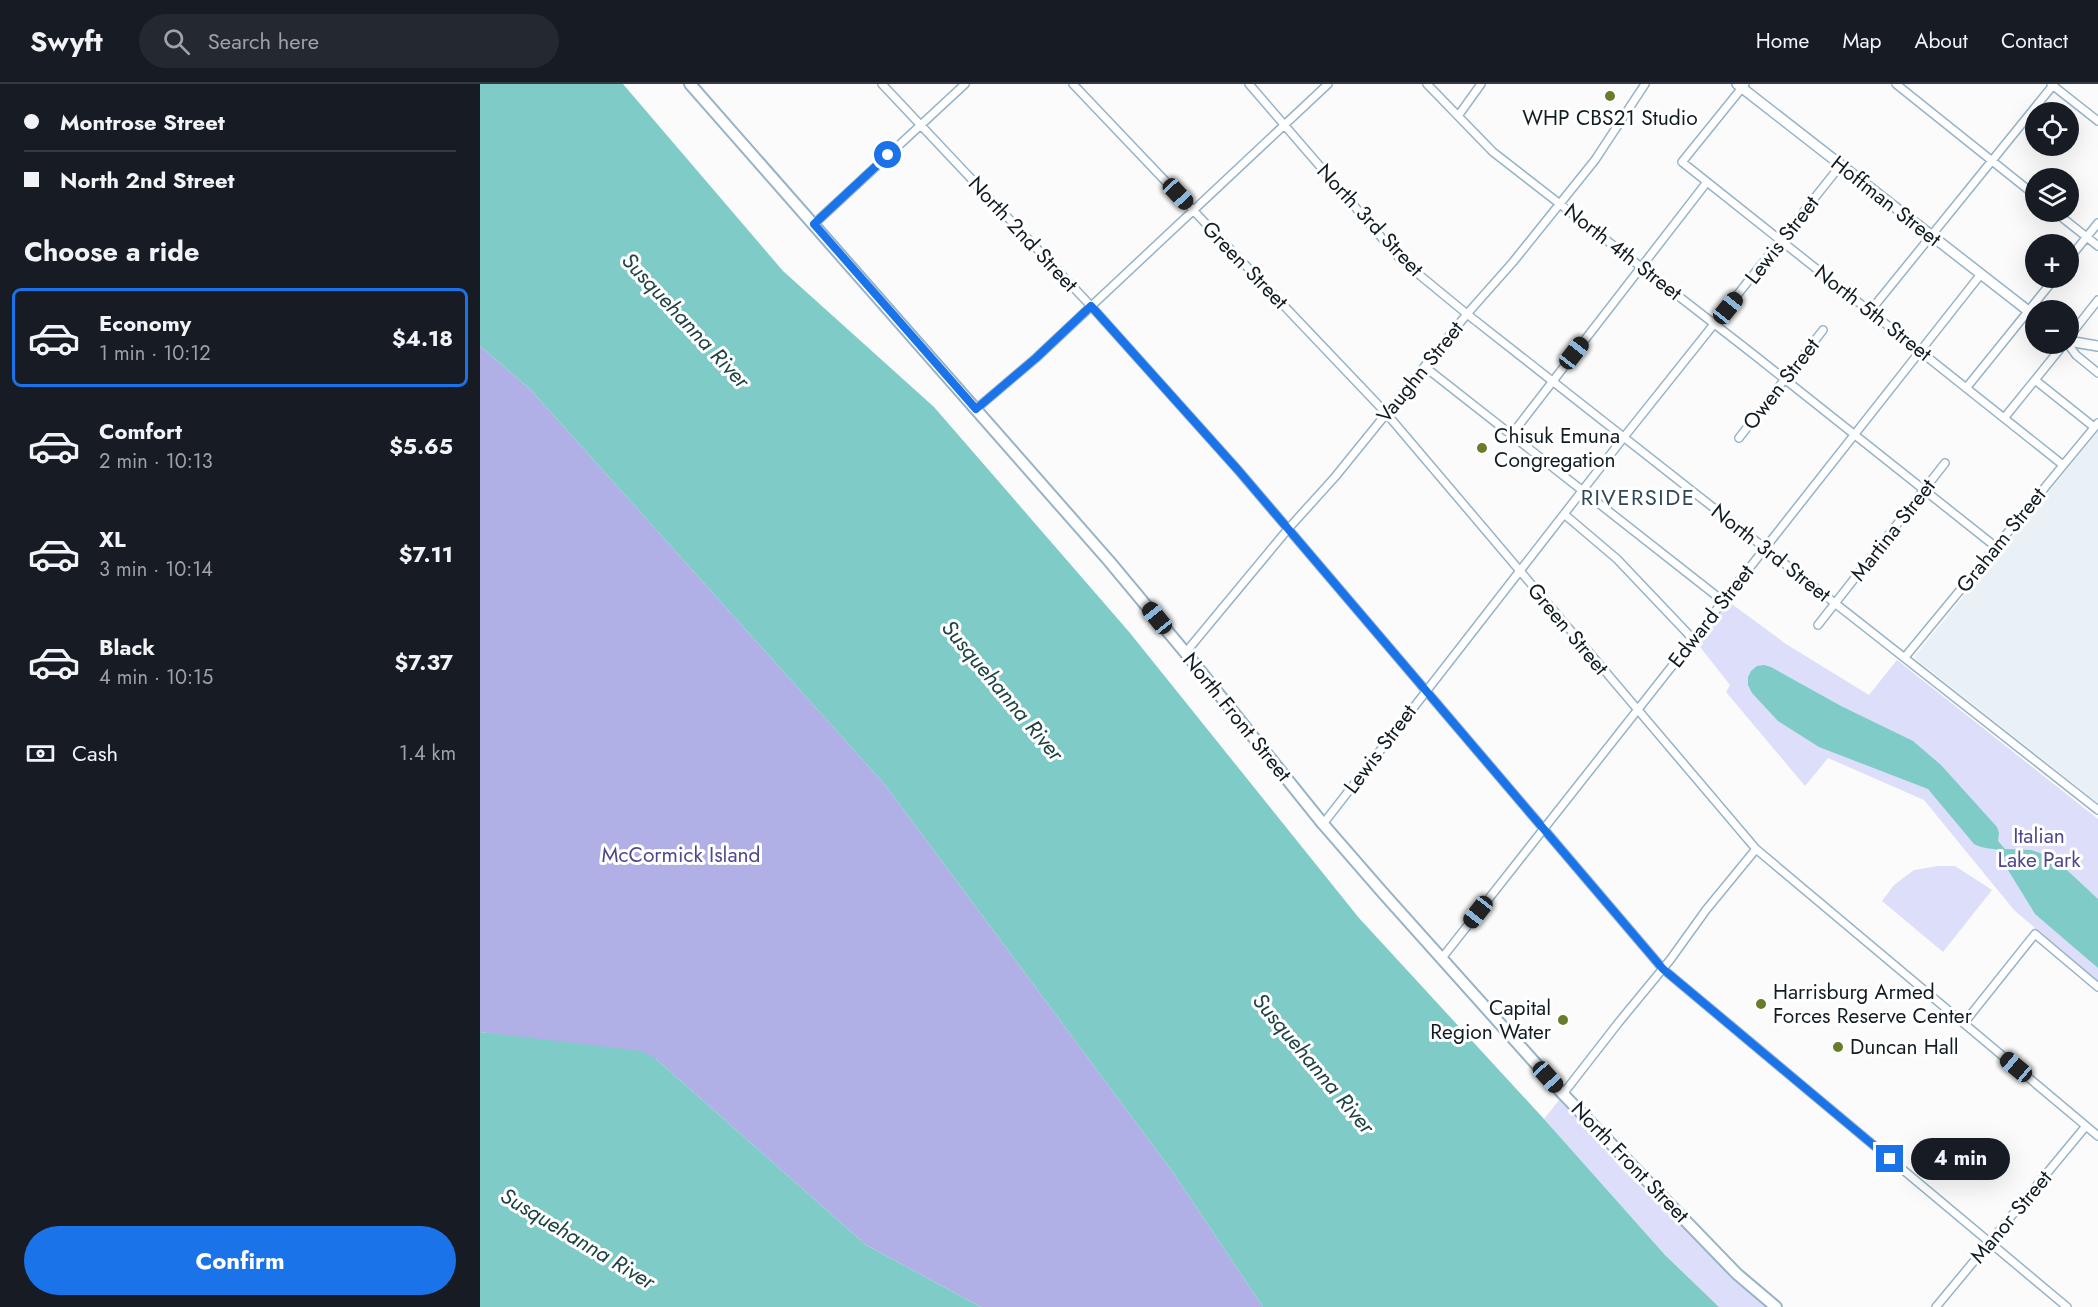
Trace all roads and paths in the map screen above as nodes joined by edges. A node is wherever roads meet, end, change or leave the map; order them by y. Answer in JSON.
{"nodes":[{"id":1,"x":690,"y":84,"type":"edge"},
{"id":2,"x":882,"y":84,"type":"edge"},
{"id":3,"x":965,"y":84,"type":"edge"},
{"id":4,"x":1073,"y":84,"type":"edge"},
{"id":5,"x":1249,"y":84,"type":"edge"},
{"id":6,"x":1328,"y":84,"type":"edge"},
{"id":7,"x":1427,"y":84,"type":"edge"},
{"id":8,"x":1481,"y":84,"type":"edge"},
{"id":9,"x":1645,"y":84,"type":"edge"},
{"id":10,"x":1896,"y":84,"type":"edge"},
{"id":11,"x":2053,"y":84,"type":"edge"},
{"id":12,"x":1742,"y":85,"type":"edge"},
{"id":13,"x":1458,"y":116,"type":"junction"},
{"id":14,"x":2098,"y":122,"type":"edge"},
{"id":15,"x":1284,"y":124,"type":"junction"},
{"id":16,"x":921,"y":125,"type":"junction"},
{"id":17,"x":1991,"y":161,"type":"junction"},
{"id":18,"x":1840,"y":166,"type":"junction"},
{"id":19,"x":1707,"y":182,"type":"junction"},
{"id":20,"x":2025,"y":187,"type":"edge"},
{"id":21,"x":1561,"y":202,"type":"junction"},
{"id":22,"x":1193,"y":210,"type":"junction"},
{"id":23,"x":2068,"y":222,"type":"edge"},
{"id":24,"x":2098,"y":223,"type":"edge"},
{"id":25,"x":814,"y":224,"type":"junction"},
{"id":26,"x":1931,"y":236,"type":"junction"},
{"id":27,"x":2087,"y":237,"type":"junction"},
{"id":28,"x":1782,"y":241,"type":"junction"},
{"id":29,"x":2098,"y":246,"type":"edge"},
{"id":30,"x":2079,"y":247,"type":"edge"},
{"id":31,"x":1641,"y":267,"type":"junction"},
{"id":32,"x":1981,"y":274,"type":"junction"},
{"id":33,"x":2098,"y":300,"type":"edge"},
{"id":34,"x":1091,"y":306,"type":"junction"},
{"id":35,"x":2025,"y":309,"type":"edge"},
{"id":36,"x":1870,"y":310,"type":"junction"},
{"id":37,"x":1467,"y":314,"type":"junction"},
{"id":38,"x":2025,"y":321,"type":"edge"},
{"id":39,"x":1715,"y":324,"type":"junction"},
{"id":40,"x":2079,"y":325,"type":"edge"},
{"id":41,"x":1823,"y":330,"type":"dead end"},
{"id":42,"x":2079,"y":343,"type":"edge"},
{"id":43,"x":2098,"y":346,"type":"edge"},
{"id":44,"x":1921,"y":350,"type":"junction"},
{"id":45,"x":2056,"y":354,"type":"edge"},
{"id":46,"x":2075,"y":354,"type":"edge"},
{"id":47,"x":1425,"y":366,"type":"junction"},
{"id":48,"x":2098,"y":373,"type":"edge"},
{"id":49,"x":1785,"y":379,"type":"junction"},
{"id":50,"x":2035,"y":380,"type":"junction"},
{"id":51,"x":1552,"y":381,"type":"junction"},
{"id":52,"x":1967,"y":387,"type":"junction"},
{"id":53,"x":976,"y":409,"type":"junction"},
{"id":54,"x":1386,"y":413,"type":"junction"},
{"id":55,"x":2004,"y":417,"type":"junction"},
{"id":56,"x":2096,"y":425,"type":"edge"},
{"id":57,"x":1512,"y":434,"type":"junction"},
{"id":58,"x":1854,"y":435,"type":"junction"},
{"id":59,"x":1624,"y":437,"type":"junction"},
{"id":60,"x":1739,"y":438,"type":"dead end"},
{"id":61,"x":1945,"y":463,"type":"dead end"},
{"id":62,"x":2063,"y":465,"type":"junction"},
{"id":63,"x":1924,"y":490,"type":"junction"},
{"id":64,"x":1582,"y":491,"type":"junction"},
{"id":65,"x":1564,"y":514,"type":"junction"},
{"id":66,"x":1288,"y":529,"type":"junction"},
{"id":67,"x":1996,"y":547,"type":"junction"},
{"id":68,"x":1764,"y":548,"type":"junction"},
{"id":69,"x":1519,"y":572,"type":"junction"},
{"id":70,"x":1722,"y":601,"type":"junction"},
{"id":71,"x":1835,"y":603,"type":"junction"},
{"id":72,"x":1818,"y":624,"type":"dead end"},
{"id":73,"x":1693,"y":639,"type":"junction"},
{"id":74,"x":1186,"y":652,"type":"junction"},
{"id":75,"x":1905,"y":657,"type":"junction"},
{"id":76,"x":1426,"y":690,"type":"junction"},
{"id":77,"x":1637,"y":710,"type":"junction"},
{"id":78,"x":2098,"y":810,"type":"edge"},
{"id":79,"x":1323,"y":824,"type":"junction"},
{"id":80,"x":1544,"y":829,"type":"junction"},
{"id":81,"x":1756,"y":849,"type":"junction"},
{"id":82,"x":1442,"y":958,"type":"junction"},
{"id":83,"x":1663,"y":969,"type":"junction"},
{"id":84,"x":2098,"y":987,"type":"edge"},
{"id":85,"x":1964,"y":1023,"type":"junction"},
{"id":86,"x":1563,"y":1094,"type":"junction"},
{"id":87,"x":2086,"y":1126,"type":"junction"},
{"id":88,"x":2098,"y":1136,"type":"edge"},
{"id":89,"x":1989,"y":1243,"type":"junction"},
{"id":90,"x":1776,"y":1307,"type":"edge"},
{"id":91,"x":1936,"y":1307,"type":"edge"},
{"id":92,"x":2067,"y":1307,"type":"edge"}],
"edges":[{"from":1,"to":25,"type":"main road","name":"North Front Street"},
{"from":2,"to":16,"type":"street","name":"North 2nd Street"},
{"from":3,"to":16,"type":"street"},
{"from":4,"to":22,"type":"street","name":"Green Street"},
{"from":5,"to":15,"type":"street","name":"North 3rd Street"},
{"from":6,"to":15,"type":"street"},
{"from":7,"to":13,"type":"street","name":"North 4th Street"},
{"from":8,"to":13,"type":"street"},
{"from":9,"to":21,"type":"street","name":"Vaughn Street"},
{"from":10,"to":17,"type":"street"},
{"from":11,"to":14,"type":"street"},
{"from":11,"to":17,"type":"street"},
{"from":12,"to":18,"type":"street","name":"Hoffman Street"},
{"from":12,"to":19,"type":"street","name":"North 5th Street"},
{"from":13,"to":21,"type":"street","name":"North 4th Street"},
{"from":15,"to":22,"type":"street"},
{"from":15,"to":37,"type":"street","name":"North 3rd Street"},
{"from":16,"to":25,"type":"street"},
{"from":16,"to":34,"type":"street","name":"North 2nd Street"},
{"from":17,"to":20,"type":"street"},
{"from":17,"to":26,"type":"street"},
{"from":18,"to":26,"type":"street","name":"Hoffman Street"},
{"from":18,"to":28,"type":"street","name":"Lewis Street"},
{"from":19,"to":28,"type":"street","name":"North 5th Street"},
{"from":19,"to":31,"type":"street"},
{"from":21,"to":31,"type":"street","name":"North 4th Street"},
{"from":21,"to":37,"type":"street","name":"Vaughn Street"},
{"from":22,"to":34,"type":"street"},
{"from":22,"to":54,"type":"street","name":"Green Street"},
{"from":23,"to":27,"type":"street"},
{"from":24,"to":27,"type":"street"},
{"from":25,"to":53,"type":"main road","name":"North Front Street"},
{"from":26,"to":32,"type":"street","name":"Hoffman Street"},
{"from":26,"to":36,"type":"street"},
{"from":27,"to":29,"type":"street"},
{"from":27,"to":30,"type":"street"},
{"from":28,"to":36,"type":"street","name":"North 5th Street"},
{"from":28,"to":39,"type":"street","name":"Lewis Street"},
{"from":31,"to":39,"type":"street","name":"North 4th Street"},
{"from":31,"to":51,"type":"street"},
{"from":32,"to":35,"type":"street","name":"Hoffman Street"},
{"from":32,"to":44,"type":"street","name":"Edward Street"},
{"from":33,"to":40,"type":"street"},
{"from":34,"to":53,"type":"street"},
{"from":34,"to":66,"type":"street","name":"North 2nd Street"},
{"from":36,"to":44,"type":"street","name":"North 5th Street"},
{"from":37,"to":47,"type":"street","name":"Vaughn Street"},
{"from":37,"to":51,"type":"street","name":"North 3rd Street"},
{"from":38,"to":52,"type":"street"},
{"from":39,"to":49,"type":"street","name":"North 4th Street"},
{"from":39,"to":59,"type":"street","name":"Lewis Street"},
{"from":41,"to":49,"type":"street","name":"Owen Street"},
{"from":42,"to":43,"type":"street"},
{"from":44,"to":52,"type":"street","name":"North 5th Street"},
{"from":44,"to":58,"type":"street","name":"Edward Street"},
{"from":45,"to":50,"type":"street"},
{"from":46,"to":48,"type":"street"},
{"from":47,"to":54,"type":"street","name":"Vaughn Street"},
{"from":47,"to":57,"type":"street"},
{"from":49,"to":58,"type":"street","name":"North 4th Street"},
{"from":49,"to":60,"type":"street","name":"Owen Street"},
{"from":50,"to":55,"type":"street"},
{"from":50,"to":56,"type":"street"},
{"from":51,"to":57,"type":"street"},
{"from":51,"to":59,"type":"street","name":"North 3rd Street"},
{"from":52,"to":55,"type":"street","name":"North 5th Street"},
{"from":53,"to":74,"type":"main road","name":"North Front Street"},
{"from":54,"to":66,"type":"street","name":"Vaughn Street"},
{"from":54,"to":69,"type":"street","name":"Green Street"},
{"from":55,"to":62,"type":"street","name":"North 5th Street"},
{"from":56,"to":62,"type":"street","name":"Graham Street"},
{"from":57,"to":64,"type":"street"},
{"from":58,"to":63,"type":"street","name":"North 4th Street"},
{"from":58,"to":68,"type":"street","name":"Edward Street"},
{"from":59,"to":64,"type":"street","name":"Lewis Street"},
{"from":59,"to":68,"type":"street","name":"North 3rd Street"},
{"from":61,"to":63,"type":"street","name":"Martina Street"},
{"from":62,"to":67,"type":"street","name":"Graham Street"},
{"from":63,"to":67,"type":"street","name":"North 4th Street"},
{"from":63,"to":71,"type":"street","name":"Martina Street"},
{"from":64,"to":65,"type":"street","name":"Lewis Street"},
{"from":64,"to":70,"type":"street"},
{"from":65,"to":69,"type":"street","name":"Lewis Street"},
{"from":65,"to":73,"type":"street"},
{"from":66,"to":74,"type":"street","name":"Vaughn Street"},
{"from":66,"to":76,"type":"street","name":"North 2nd Street"},
{"from":67,"to":75,"type":"street","name":"Graham Street"},
{"from":68,"to":70,"type":"street","name":"Edward Street"},
{"from":68,"to":71,"type":"street","name":"North 3rd Street"},
{"from":69,"to":76,"type":"street","name":"Lewis Street"},
{"from":69,"to":77,"type":"street","name":"Green Street"},
{"from":70,"to":73,"type":"street","name":"Edward Street"},
{"from":71,"to":72,"type":"street","name":"Martina Street"},
{"from":71,"to":75,"type":"street","name":"North 3rd Street"},
{"from":73,"to":77,"type":"street","name":"Edward Street"},
{"from":74,"to":79,"type":"main road","name":"North Front Street"},
{"from":75,"to":78,"type":"street","name":"North 3rd Street"},
{"from":76,"to":79,"type":"street","name":"Lewis Street"},
{"from":76,"to":80,"type":"street","name":"North 2nd Street"},
{"from":77,"to":80,"type":"street","name":"Edward Street"},
{"from":77,"to":81,"type":"street","name":"Green Street"},
{"from":79,"to":82,"type":"main road","name":"North Front Street"},
{"from":80,"to":82,"type":"street","name":"Edward Street"},
{"from":80,"to":83,"type":"street","name":"North 2nd Street"},
{"from":81,"to":83,"type":"street"},
{"from":81,"to":85,"type":"street","name":"Green Street"},
{"from":82,"to":86,"type":"main road","name":"North Front Street"},
{"from":83,"to":86,"type":"street"},
{"from":83,"to":89,"type":"street","name":"North 2nd Street"},
{"from":84,"to":85,"type":"street"},
{"from":85,"to":87,"type":"street","name":"Green Street"},
{"from":86,"to":90,"type":"main road","name":"North Front Street"},
{"from":87,"to":88,"type":"street","name":"Green Street"},
{"from":87,"to":89,"type":"street","name":"Manor Street"},
{"from":89,"to":91,"type":"street","name":"Manor Street"},
{"from":89,"to":92,"type":"street","name":"North 2nd Street"}]}
